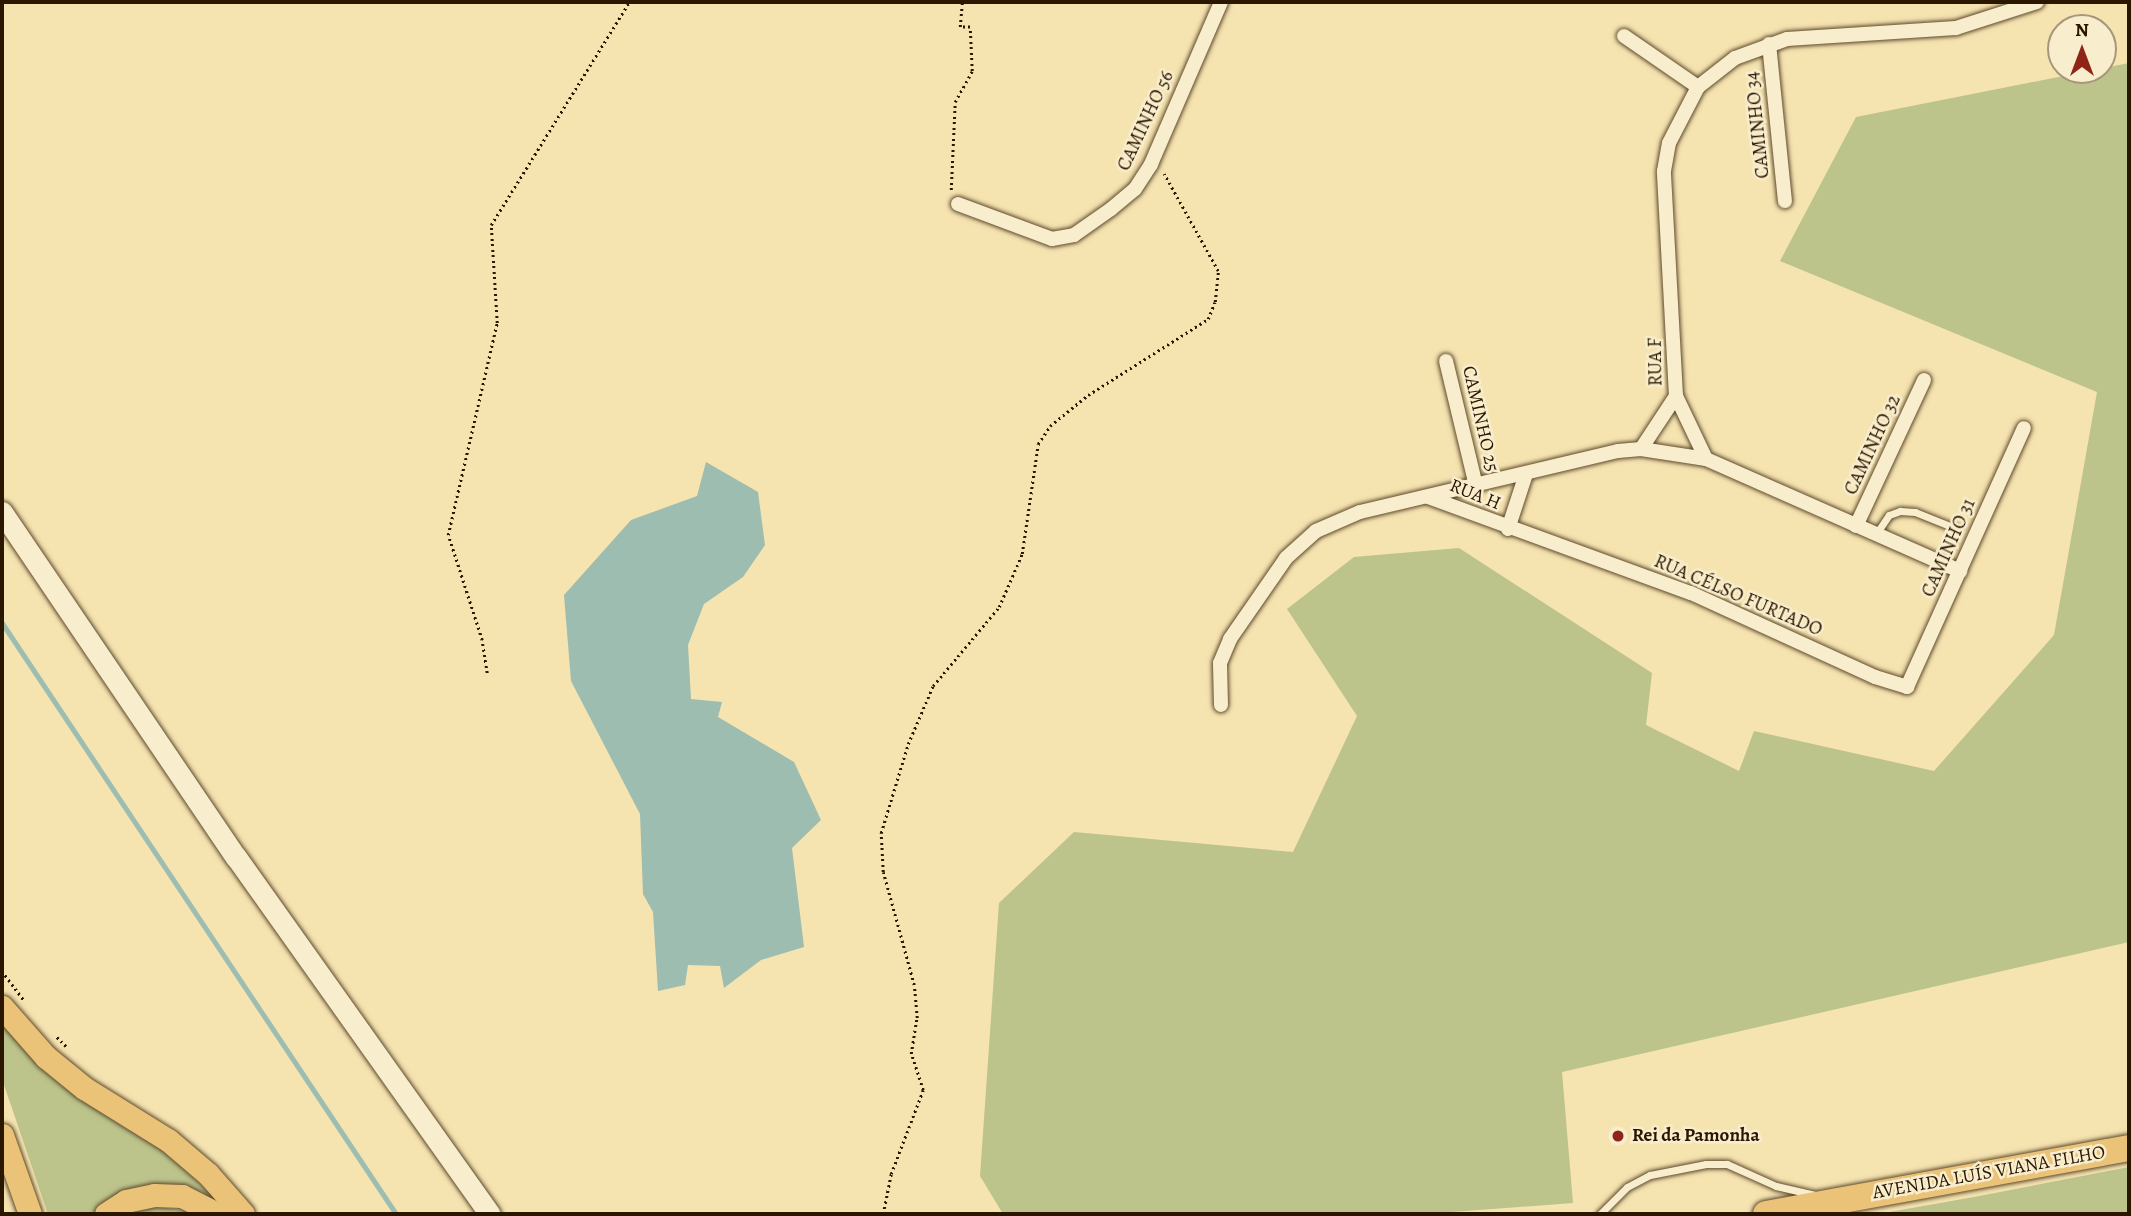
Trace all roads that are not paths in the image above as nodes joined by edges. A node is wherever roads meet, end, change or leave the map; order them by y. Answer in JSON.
{"nodes":[{"id":1,"x":1221,"y":2,"type":"edge"},
{"id":2,"x":2037,"y":2,"type":"edge"},
{"id":3,"x":1625,"y":36,"type":"dead end"},
{"id":4,"x":1769,"y":44,"type":"junction"},
{"id":5,"x":1698,"y":87,"type":"junction"},
{"id":6,"x":1785,"y":201,"type":"dead end"},
{"id":7,"x":958,"y":204,"type":"road end"},
{"id":8,"x":1446,"y":361,"type":"dead end"},
{"id":9,"x":1924,"y":380,"type":"dead end"},
{"id":10,"x":1676,"y":396,"type":"junction"},
{"id":11,"x":2024,"y":428,"type":"dead end"},
{"id":12,"x":1640,"y":449,"type":"junction"},
{"id":13,"x":1706,"y":459,"type":"junction"},
{"id":14,"x":1526,"y":474,"type":"junction"},
{"id":15,"x":1476,"y":486,"type":"junction"},
{"id":16,"x":1428,"y":497,"type":"junction"},
{"id":17,"x":2,"y":512,"type":"edge"},
{"id":18,"x":1856,"y":526,"type":"junction"},
{"id":19,"x":1508,"y":529,"type":"junction"},
{"id":20,"x":1957,"y":529,"type":"dead end"},
{"id":21,"x":1876,"y":534,"type":"junction"},
{"id":22,"x":1960,"y":571,"type":"junction"},
{"id":23,"x":1910,"y":684,"type":"joint"},
{"id":24,"x":1221,"y":705,"type":"dead end"},
{"id":25,"x":2,"y":1007,"type":"edge"},
{"id":26,"x":2,"y":1135,"type":"edge"},
{"id":27,"x":2129,"y":1148,"type":"edge"},
{"id":28,"x":1835,"y":1201,"type":"junction"},
{"id":29,"x":30,"y":1214,"type":"edge"},
{"id":30,"x":106,"y":1214,"type":"edge"},
{"id":31,"x":217,"y":1214,"type":"edge"},
{"id":32,"x":243,"y":1214,"type":"edge"},
{"id":33,"x":490,"y":1214,"type":"edge"},
{"id":34,"x":1600,"y":1214,"type":"edge"},
{"id":35,"x":1766,"y":1214,"type":"edge"}],
"edges":[{"from":1,"to":7,"type":"street","name":"CAMINHO 56"},
{"from":2,"to":4,"type":"street","name":"RUA F"},
{"from":3,"to":5,"type":"street"},
{"from":4,"to":5,"type":"street","name":"RUA F"},
{"from":4,"to":6,"type":"street","name":"CAMINHO 34"},
{"from":5,"to":10,"type":"street","name":"RUA F"},
{"from":8,"to":15,"type":"street","name":"CAMINHO 25"},
{"from":9,"to":18,"type":"street","name":"CAMINHO 32"},
{"from":10,"to":12,"type":"street","name":"RUA F"},
{"from":10,"to":13,"type":"street"},
{"from":11,"to":22,"type":"street","name":"CAMINHO 31"},
{"from":12,"to":13,"type":"street"},
{"from":12,"to":14,"type":"street"},
{"from":13,"to":18,"type":"street"},
{"from":14,"to":15,"type":"street"},
{"from":14,"to":19,"type":"street"},
{"from":15,"to":16,"type":"street"},
{"from":16,"to":19,"type":"street","name":"RUA H"},
{"from":16,"to":24,"type":"street"},
{"from":17,"to":33,"type":"main road"},
{"from":18,"to":21,"type":"street"},
{"from":19,"to":23,"type":"street","name":"RUA CÉLSO FURTADO"},
{"from":20,"to":21,"type":"lane"},
{"from":21,"to":22,"type":"street"},
{"from":22,"to":23,"type":"street","name":"CAMINHO 31"},
{"from":25,"to":32,"type":"main road"},
{"from":26,"to":29,"type":"main road"},
{"from":27,"to":28,"type":"highway","name":"AVENIDA LUÍS VIANA FILHO"},
{"from":28,"to":34,"type":"lane"},
{"from":28,"to":35,"type":"highway","name":"AVENIDA LUÍS VIANA FILHO"},
{"from":30,"to":31,"type":"main road"}]}
